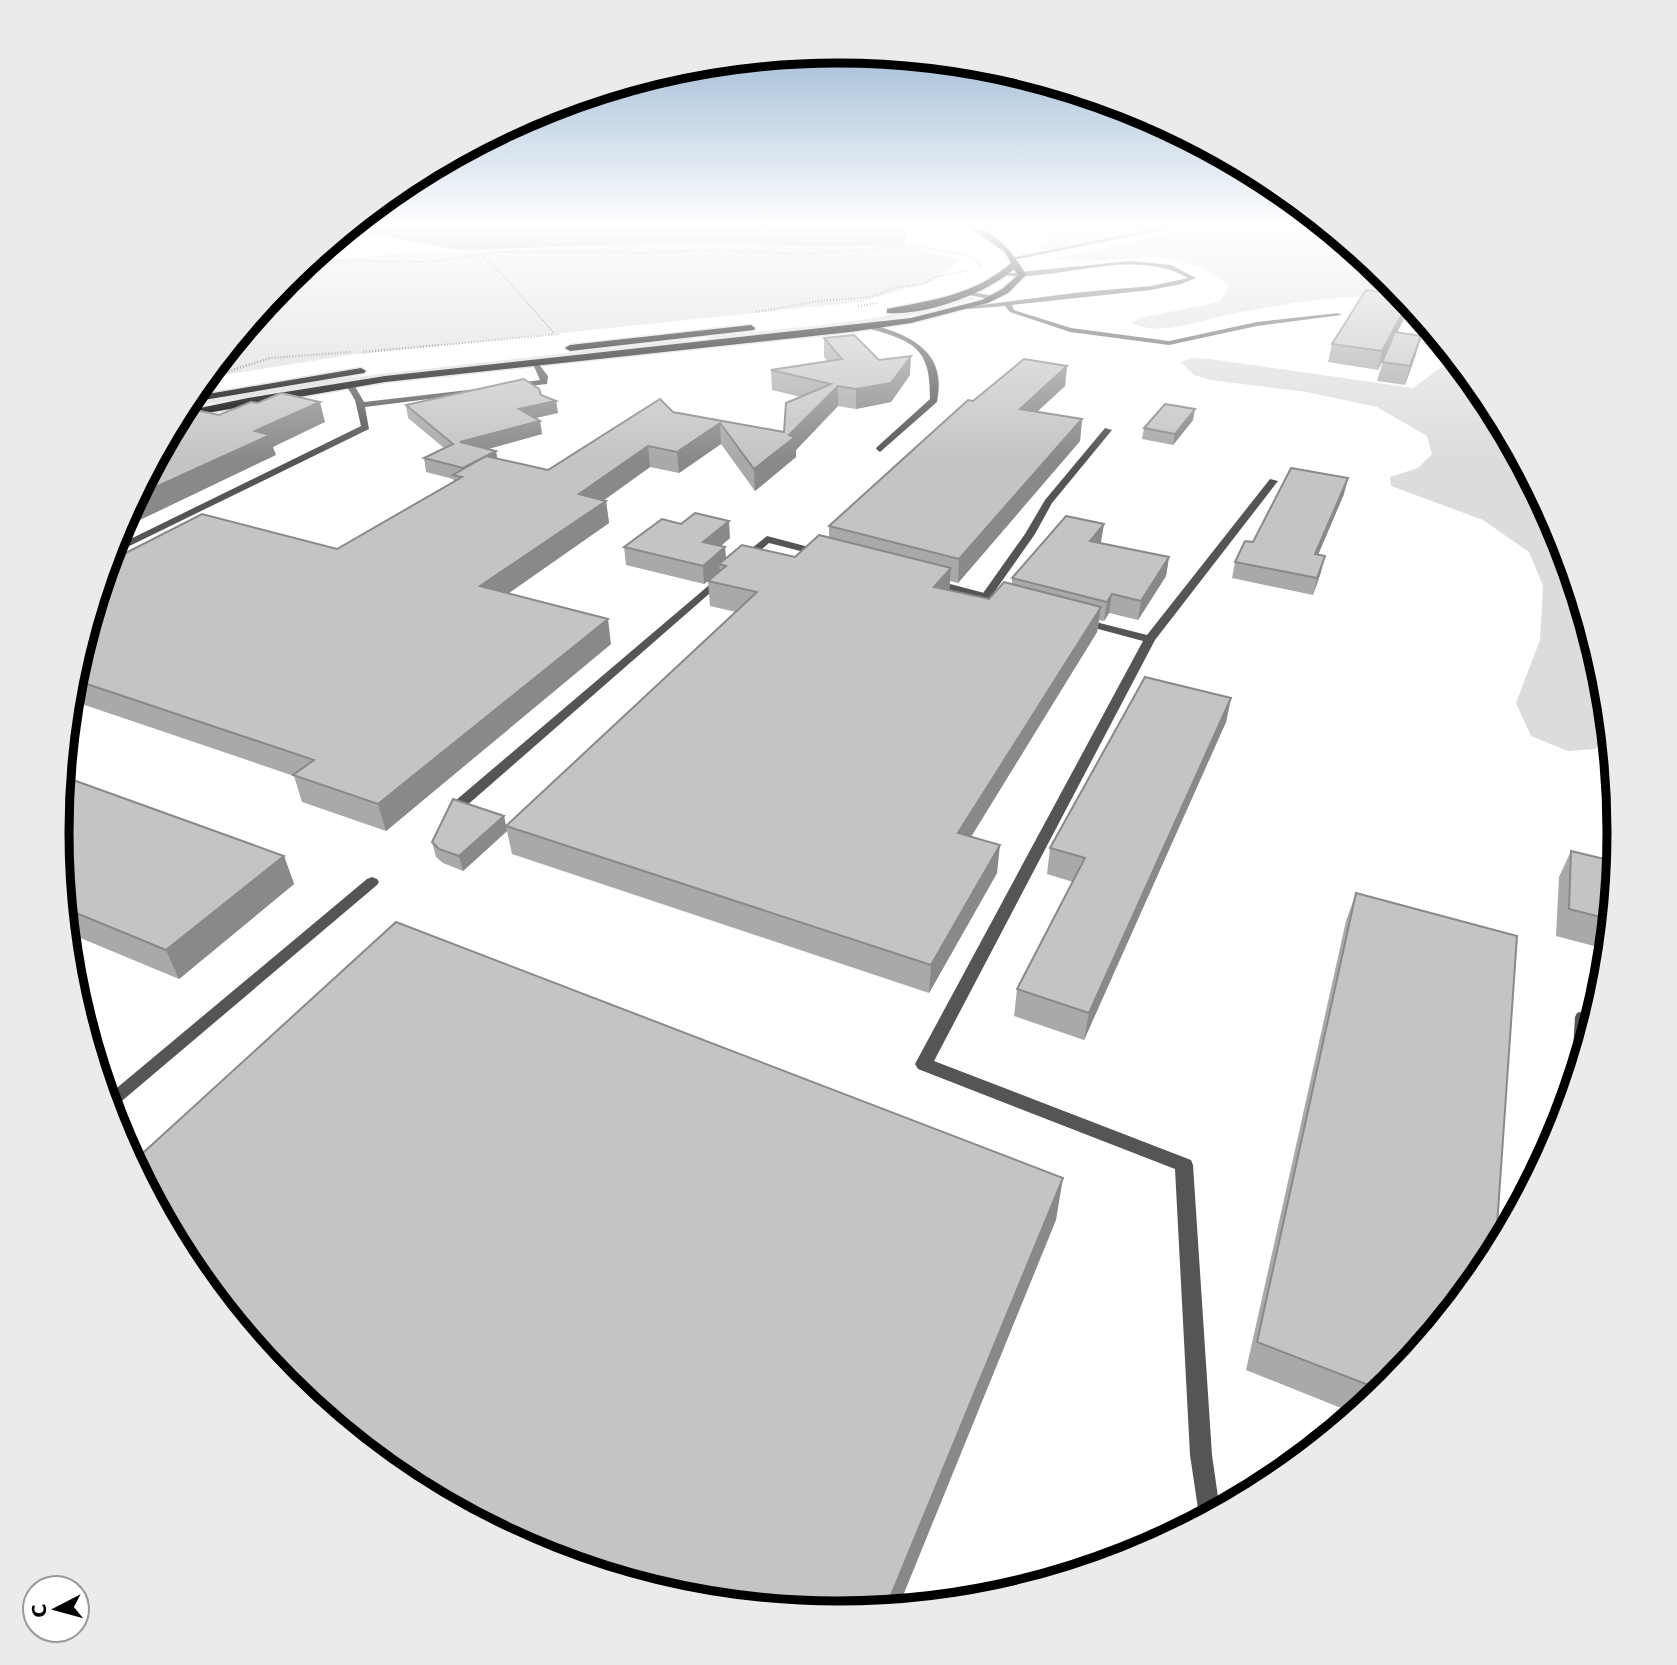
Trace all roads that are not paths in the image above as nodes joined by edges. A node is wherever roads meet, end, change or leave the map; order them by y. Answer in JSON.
{"nodes":[{"id":1,"x":920,"y":304,"type":"edge"},
{"id":2,"x":979,"y":304,"type":"edge"},
{"id":3,"x":1017,"y":304,"type":"edge"},
{"id":4,"x":1009,"y":305,"type":"junction"},
{"id":5,"x":969,"y":307,"type":"junction"},
{"id":6,"x":875,"y":314,"type":"dead end"},
{"id":7,"x":1338,"y":315,"type":"dead end"},
{"id":8,"x":870,"y":326,"type":"junction"},
{"id":9,"x":760,"y":327,"type":"dead end"},
{"id":10,"x":537,"y":364,"type":"junction"},
{"id":11,"x":544,"y":382,"type":"junction"},
{"id":12,"x":350,"y":385,"type":"junction"},
{"id":13,"x":505,"y":387,"type":"edge"},
{"id":14,"x":492,"y":389,"type":"edge"},
{"id":15,"x":546,"y":394,"type":"edge"},
{"id":16,"x":205,"y":397,"type":"edge"},
{"id":17,"x":361,"y":405,"type":"junction"},
{"id":18,"x":194,"y":412,"type":"edge"},
{"id":19,"x":1108,"y":430,"type":"dead end"},
{"id":20,"x":880,"y":449,"type":"dead end"},
{"id":21,"x":1273,"y":481,"type":"dead end"},
{"id":22,"x":125,"y":546,"type":"edge"},
{"id":23,"x":831,"y":556,"type":"edge"},
{"id":24,"x":921,"y":579,"type":"edge"},
{"id":25,"x":986,"y":596,"type":"junction"},
{"id":26,"x":1024,"y":606,"type":"edge"},
{"id":27,"x":1062,"y":616,"type":"edge"},
{"id":28,"x":1150,"y":639,"type":"junction"},
{"id":29,"x":460,"y":804,"type":"edge"},
{"id":30,"x":372,"y":883,"type":"dead end"},
{"id":31,"x":1583,"y":1017,"type":"dead end"},
{"id":32,"x":1582,"y":1030,"type":"edge"},
{"id":33,"x":117,"y":1098,"type":"edge"},
{"id":34,"x":1208,"y":1507,"type":"edge"}],
"edges":[{"from":1,"to":6,"type":"main road"},
{"from":2,"to":5,"type":"main road"},
{"from":3,"to":4,"type":"street"},
{"from":4,"to":5,"type":"street"},
{"from":4,"to":7,"type":"street"},
{"from":5,"to":8,"type":"main road"},
{"from":8,"to":10,"type":"main road"},
{"from":8,"to":20,"type":"street"},
{"from":9,"to":16,"type":"main road"},
{"from":10,"to":11,"type":"street"},
{"from":10,"to":12,"type":"main road"},
{"from":11,"to":13,"type":"street"},
{"from":11,"to":15,"type":"street"},
{"from":12,"to":17,"type":"street"},
{"from":12,"to":18,"type":"main road"},
{"from":14,"to":17,"type":"street"},
{"from":17,"to":22,"type":"street"},
{"from":19,"to":25,"type":"street"},
{"from":21,"to":28,"type":"street"},
{"from":23,"to":29,"type":"street"},
{"from":24,"to":25,"type":"street"},
{"from":25,"to":26,"type":"street"},
{"from":27,"to":28,"type":"street"},
{"from":28,"to":34,"type":"street"},
{"from":30,"to":33,"type":"street"},
{"from":31,"to":32,"type":"street"}]}
